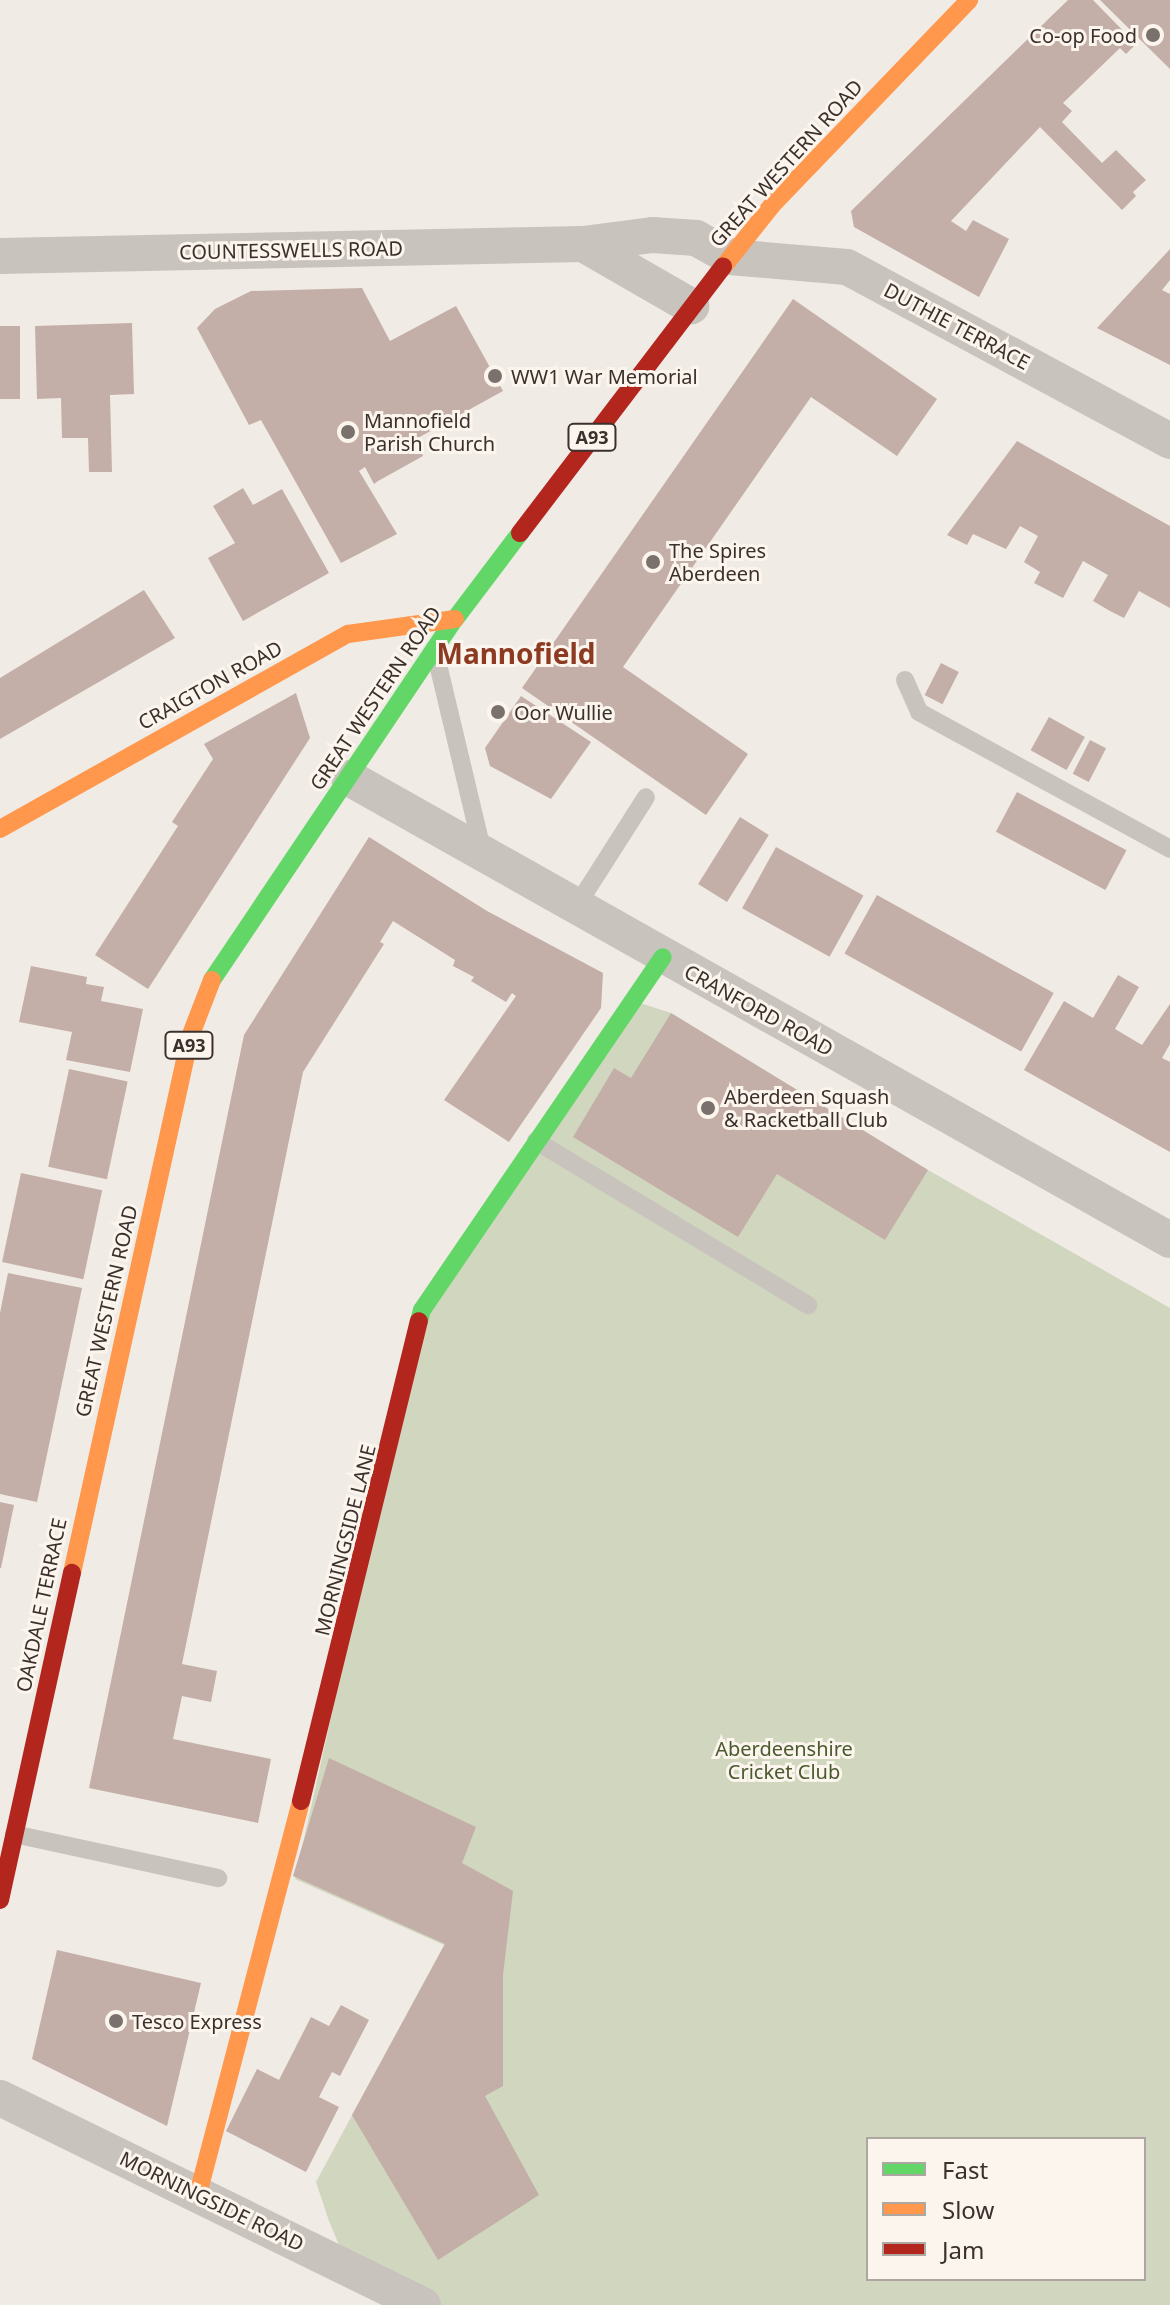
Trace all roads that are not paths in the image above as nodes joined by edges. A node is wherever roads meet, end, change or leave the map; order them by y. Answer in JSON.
{"nodes":[{"id":1,"x":969,"y":0,"type":"edge"},
{"id":2,"x":583,"y":244,"type":"junction"},
{"id":3,"x":0,"y":256,"type":"edge"},
{"id":4,"x":730,"y":257,"type":"junction"},
{"id":5,"x":691,"y":306,"type":"junction"},
{"id":6,"x":1170,"y":441,"type":"edge"},
{"id":7,"x":455,"y":619,"type":"junction"},
{"id":8,"x":435,"y":649,"type":"junction"},
{"id":9,"x":905,"y":680,"type":"dead end"},
{"id":10,"x":349,"y":778,"type":"junction"},
{"id":11,"x":646,"y":797,"type":"dead end"},
{"id":12,"x":0,"y":829,"type":"edge"},
{"id":13,"x":1170,"y":849,"type":"edge"},
{"id":14,"x":484,"y":855,"type":"junction"},
{"id":15,"x":576,"y":907,"type":"junction"},
{"id":16,"x":663,"y":957,"type":"junction"},
{"id":17,"x":536,"y":1141,"type":"junction"},
{"id":18,"x":1170,"y":1240,"type":"edge"},
{"id":19,"x":808,"y":1305,"type":"dead end"},
{"id":20,"x":84,"y":1507,"type":"joint"},
{"id":21,"x":14,"y":1834,"type":"junction"},
{"id":22,"x":218,"y":1878,"type":"dead end"},
{"id":23,"x":0,"y":1900,"type":"edge"},
{"id":24,"x":0,"y":2098,"type":"edge"},
{"id":25,"x":198,"y":2194,"type":"junction"},
{"id":26,"x":423,"y":2305,"type":"edge"}],
"edges":[{"from":1,"to":4,"type":"main road","name":"GREAT WESTERN ROAD","number":"A93"},
{"from":2,"to":3,"type":"street","name":"COUNTESSWELLS ROAD"},
{"from":2,"to":4,"type":"street","name":"COUNTESSWELLS ROAD"},
{"from":2,"to":5,"type":"street"},
{"from":4,"to":5,"type":"main road","name":"GREAT WESTERN ROAD","number":"A93"},
{"from":4,"to":6,"type":"street","name":"DUTHIE TERRACE"},
{"from":5,"to":7,"type":"main road","name":"GREAT WESTERN ROAD","number":"A93"},
{"from":7,"to":8,"type":"main road","name":"GREAT WESTERN ROAD","number":"A93"},
{"from":7,"to":12,"type":"main road","name":"CRAIGTON ROAD"},
{"from":8,"to":10,"type":"main road","name":"GREAT WESTERN ROAD","number":"A93"},
{"from":8,"to":14,"type":"lane"},
{"from":9,"to":13,"type":"lane"},
{"from":10,"to":14,"type":"street","name":"CRANFORD ROAD"},
{"from":10,"to":20,"type":"main road","name":"GREAT WESTERN ROAD","number":"A93"},
{"from":11,"to":15,"type":"lane"},
{"from":14,"to":15,"type":"street","name":"CRANFORD ROAD"},
{"from":15,"to":16,"type":"street","name":"CRANFORD ROAD"},
{"from":16,"to":17,"type":"main road","name":"MORNINGSIDE LANE"},
{"from":16,"to":18,"type":"street","name":"CRANFORD ROAD"},
{"from":17,"to":19,"type":"lane"},
{"from":17,"to":25,"type":"main road","name":"MORNINGSIDE LANE"},
{"from":20,"to":21,"type":"main road","name":"OAKDALE TERRACE","number":"A93"},
{"from":21,"to":22,"type":"lane"},
{"from":21,"to":23,"type":"main road","name":"OAKDALE TERRACE","number":"A93"},
{"from":24,"to":25,"type":"street","name":"MORNINGSIDE ROAD"},
{"from":25,"to":26,"type":"street","name":"MORNINGSIDE ROAD"}]}
